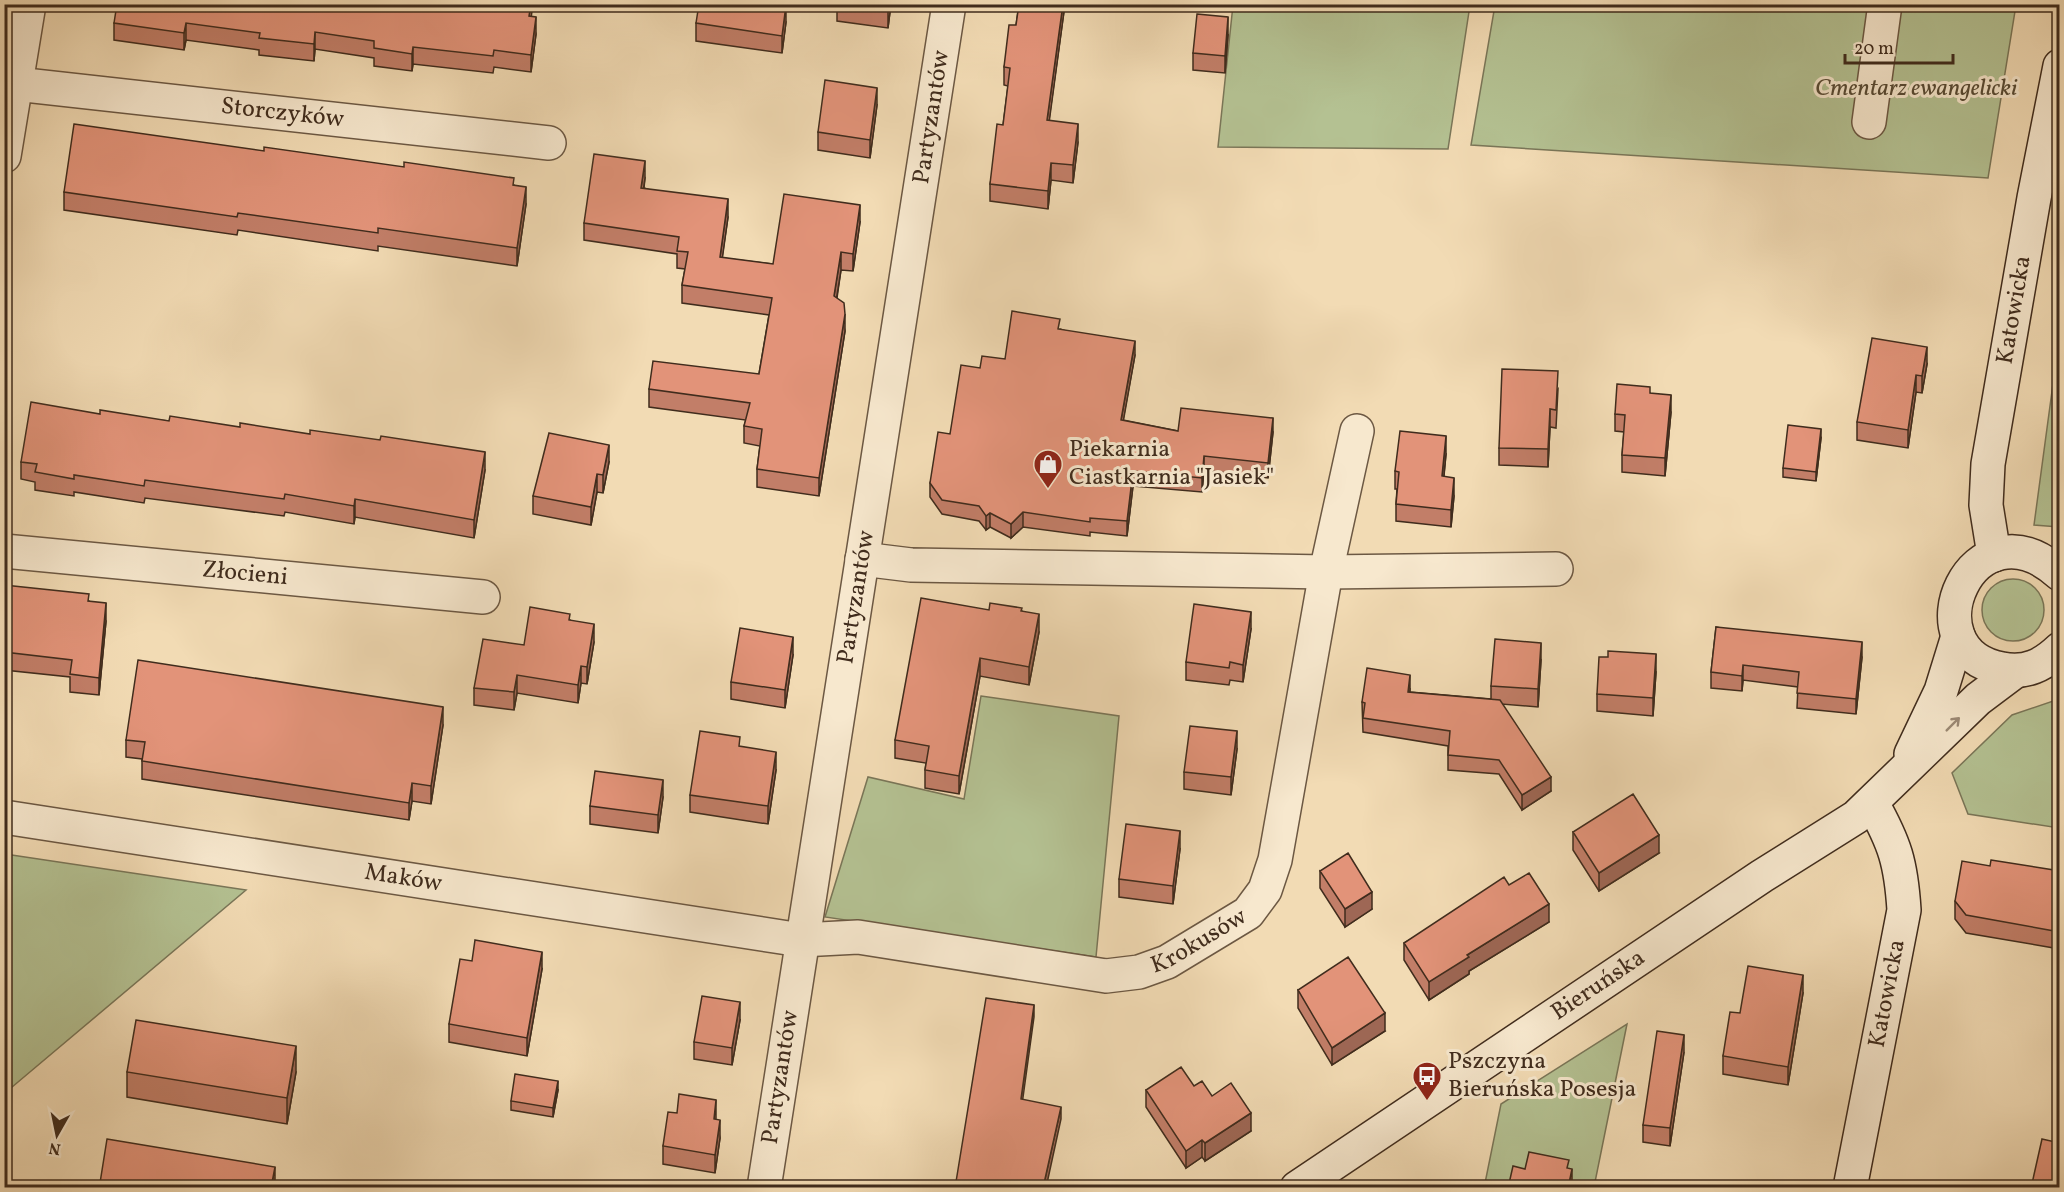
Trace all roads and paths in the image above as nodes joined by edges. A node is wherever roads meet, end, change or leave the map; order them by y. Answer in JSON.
{"nodes":[{"id":1,"x":29,"y":4,"type":"edge"},
{"id":2,"x":950,"y":4,"type":"edge"},
{"id":3,"x":1885,"y":4,"type":"edge"},
{"id":4,"x":2060,"y":66,"type":"edge"},
{"id":5,"x":16,"y":84,"type":"junction"},
{"id":6,"x":1869,"y":122,"type":"dead end"},
{"id":7,"x":549,"y":143,"type":"dead end"},
{"id":8,"x":4,"y":156,"type":"edge"},
{"id":9,"x":1357,"y":430,"type":"dead end"},
{"id":10,"x":4,"y":551,"type":"edge"},
{"id":11,"x":1994,"y":555,"type":"junction"},
{"id":12,"x":862,"y":559,"type":"junction"},
{"id":13,"x":1556,"y":569,"type":"dead end"},
{"id":14,"x":1326,"y":572,"type":"junction"},
{"id":15,"x":2060,"y":574,"type":"edge"},
{"id":16,"x":483,"y":597,"type":"dead end"},
{"id":17,"x":1958,"y":636,"type":"junction"},
{"id":18,"x":2060,"y":649,"type":"edge"},
{"id":19,"x":2014,"y":672,"type":"junction"},
{"id":20,"x":1898,"y":780,"type":"junction"},
{"id":21,"x":1872,"y":803,"type":"junction"},
{"id":22,"x":4,"y":817,"type":"edge"},
{"id":23,"x":801,"y":940,"type":"junction"},
{"id":24,"x":764,"y":1188,"type":"edge"},
{"id":25,"x":1297,"y":1188,"type":"edge"},
{"id":26,"x":1850,"y":1188,"type":"edge"}],
"edges":[{"from":1,"to":5,"type":"street"},
{"from":2,"to":12,"type":"street","name":"Partyzantów"},
{"from":3,"to":6,"type":"street"},
{"from":4,"to":11,"type":"street","name":"Katowicka"},
{"from":5,"to":7,"type":"street","name":"Storczyków"},
{"from":5,"to":8,"type":"street"},
{"from":9,"to":14,"type":"street","name":"Krokusów"},
{"from":10,"to":16,"type":"street","name":"Złocieni"},
{"from":11,"to":15,"type":"street"},
{"from":11,"to":17,"type":"street"},
{"from":12,"to":14,"type":"street"},
{"from":12,"to":23,"type":"street","name":"Partyzantów"},
{"from":13,"to":14,"type":"street"},
{"from":14,"to":23,"type":"street","name":"Krokusów"},
{"from":17,"to":19,"type":"street"},
{"from":17,"to":20,"type":"street","name":"Bieruńska"},
{"from":18,"to":19,"type":"street","name":"Bieruńska"},
{"from":20,"to":19,"type":"street","name":"Bieruńska","one_way":true},
{"from":20,"to":21,"type":"street","name":"Bieruńska"},
{"from":21,"to":25,"type":"street","name":"Bieruńska"},
{"from":21,"to":26,"type":"street","name":"Katowicka"},
{"from":22,"to":23,"type":"street","name":"Maków"},
{"from":23,"to":24,"type":"street","name":"Partyzantów"}]}
